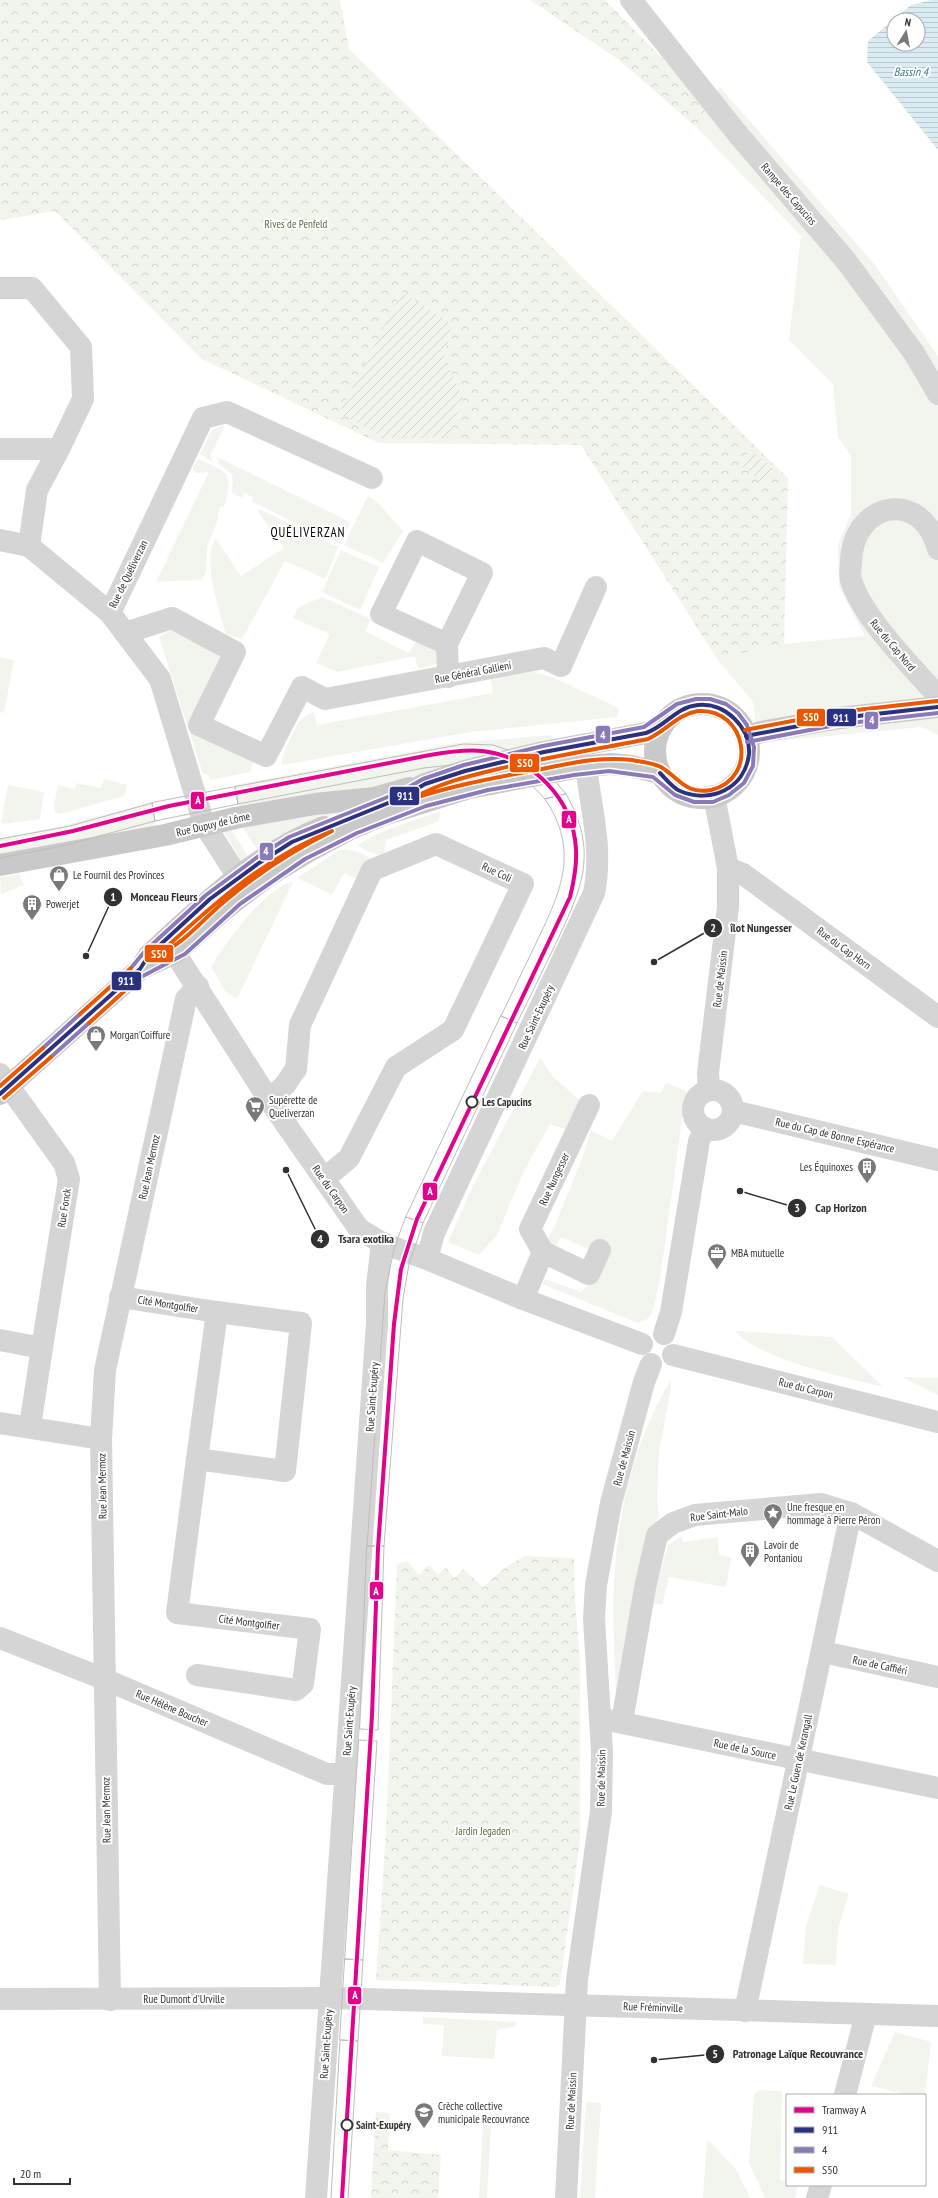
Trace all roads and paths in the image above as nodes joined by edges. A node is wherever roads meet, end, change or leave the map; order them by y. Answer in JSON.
{"nodes":[{"id":1,"x":631,"y":0,"type":"edge"},
{"id":2,"x":0,"y":288,"type":"edge"},
{"id":3,"x":938,"y":394,"type":"edge"},
{"id":4,"x":0,"y":449,"type":"edge"},
{"id":5,"x":59,"y":449,"type":"junction"},
{"id":6,"x":372,"y":478,"type":"dead end"},
{"id":7,"x":0,"y":540,"type":"edge"},
{"id":8,"x":29,"y":546,"type":"junction"},
{"id":9,"x":938,"y":549,"type":"edge"},
{"id":10,"x":596,"y":587,"type":"dead end"},
{"id":11,"x":110,"y":613,"type":"junction"},
{"id":12,"x":125,"y":633,"type":"junction"},
{"id":13,"x":447,"y":644,"type":"junction"},
{"id":14,"x":448,"y":677,"type":"junction"},
{"id":15,"x":938,"y":696,"type":"edge"},
{"id":16,"x":938,"y":708,"type":"edge"},
{"id":17,"x":662,"y":727,"type":"junction"},
{"id":18,"x":746,"y":736,"type":"junction"},
{"id":19,"x":586,"y":766,"type":"junction"},
{"id":20,"x":660,"y":773,"type":"junction"},
{"id":21,"x":425,"y":784,"type":"junction"},
{"id":22,"x":714,"y":796,"type":"junction"},
{"id":23,"x":204,"y":824,"type":"junction"},
{"id":24,"x":0,"y":865,"type":"edge"},
{"id":25,"x":728,"y":868,"type":"junction"},
{"id":26,"x":243,"y":885,"type":"junction"},
{"id":27,"x":176,"y":953,"type":"junction"},
{"id":28,"x":140,"y":969,"type":"junction"},
{"id":29,"x":198,"y":986,"type":"junction"},
{"id":30,"x":938,"y":1017,"type":"edge"},
{"id":31,"x":3,"y":1085,"type":"edge"},
{"id":32,"x":709,"y":1090,"type":"junction"},
{"id":33,"x":269,"y":1100,"type":"junction"},
{"id":34,"x":589,"y":1105,"type":"dead end"},
{"id":35,"x":733,"y":1111,"type":"junction"},
{"id":36,"x":705,"y":1128,"type":"junction"},
{"id":37,"x":938,"y":1160,"type":"edge"},
{"id":38,"x":324,"y":1179,"type":"junction"},
{"id":39,"x":382,"y":1244,"type":"junction"},
{"id":40,"x":600,"y":1250,"type":"dead end"},
{"id":41,"x":543,"y":1252,"type":"junction"},
{"id":42,"x":427,"y":1259,"type":"junction"},
{"id":43,"x":120,"y":1297,"type":"junction"},
{"id":44,"x":522,"y":1298,"type":"junction"},
{"id":45,"x":216,"y":1312,"type":"junction"},
{"id":46,"x":664,"y":1334,"type":"junction"},
{"id":47,"x":0,"y":1340,"type":"edge"},
{"id":48,"x":642,"y":1344,"type":"junction"},
{"id":49,"x":42,"y":1348,"type":"junction"},
{"id":50,"x":673,"y":1355,"type":"junction"},
{"id":51,"x":651,"y":1364,"type":"junction"},
{"id":52,"x":938,"y":1422,"type":"edge"},
{"id":53,"x":0,"y":1423,"type":"edge"},
{"id":54,"x":30,"y":1426,"type":"junction"},
{"id":55,"x":101,"y":1439,"type":"junction"},
{"id":56,"x":197,"y":1460,"type":"junction"},
{"id":57,"x":851,"y":1513,"type":"junction"},
{"id":58,"x":938,"y":1561,"type":"edge"},
{"id":59,"x":0,"y":1638,"type":"edge"},
{"id":60,"x":823,"y":1652,"type":"junction"},
{"id":61,"x":197,"y":1675,"type":"dead end"},
{"id":62,"x":938,"y":1677,"type":"edge"},
{"id":63,"x":104,"y":1679,"type":"junction"},
{"id":64,"x":600,"y":1719,"type":"junction"},
{"id":65,"x":622,"y":1722,"type":"junction"},
{"id":66,"x":799,"y":1760,"type":"junction"},
{"id":67,"x":345,"y":1774,"type":"junction"},
{"id":68,"x":938,"y":1788,"type":"edge"},
{"id":69,"x":330,"y":1998,"type":"junction"},
{"id":70,"x":0,"y":1999,"type":"edge"},
{"id":71,"x":110,"y":2000,"type":"junction"},
{"id":72,"x":369,"y":2000,"type":"joint"},
{"id":73,"x":576,"y":2004,"type":"junction"},
{"id":74,"x":745,"y":2011,"type":"junction"},
{"id":75,"x":866,"y":2014,"type":"junction"},
{"id":76,"x":938,"y":2016,"type":"edge"},
{"id":77,"x":845,"y":2094,"type":"edge"},
{"id":78,"x":821,"y":2186,"type":"edge"},
{"id":79,"x":316,"y":2198,"type":"edge"},
{"id":80,"x":566,"y":2198,"type":"edge"},
{"id":81,"x":817,"y":2198,"type":"edge"}],
"edges":[{"from":1,"to":3,"type":"street","name":"Rampe des Capucins"},
{"from":2,"to":5,"type":"street"},
{"from":4,"to":5,"type":"street"},
{"from":5,"to":8,"type":"street"},
{"from":6,"to":11,"type":"street","name":"Rue de Quéliverzan"},
{"from":7,"to":8,"type":"street"},
{"from":8,"to":11,"type":"street"},
{"from":9,"to":15,"type":"street","name":"Rue du Cap Nord"},
{"from":10,"to":14,"type":"street","name":"Rue Général Gallieni"},
{"from":11,"to":12,"type":"street","name":"Rue de Quéliverzan"},
{"from":12,"to":14,"type":"street","name":"Rue Général Gallieni"},
{"from":12,"to":23,"type":"street","name":"Rue de Quéliverzan"},
{"from":13,"to":13,"type":"street"},
{"from":13,"to":14,"type":"street"},
{"from":16,"to":18,"type":"main road"},
{"from":17,"to":18,"type":"main road"},
{"from":17,"to":20,"type":"main road"},
{"from":17,"to":21,"type":"main road"},
{"from":18,"to":22,"type":"main road"},
{"from":19,"to":20,"type":"main road"},
{"from":19,"to":26,"type":"main road"},
{"from":19,"to":42,"type":"street","name":"Rue Saint-Exupéry"},
{"from":20,"to":22,"type":"main road"},
{"from":21,"to":23,"type":"main road","name":"Rue Dupuy de Lôme"},
{"from":21,"to":26,"type":"main road"},
{"from":22,"to":25,"type":"street","name":"Rue de Maissin"},
{"from":23,"to":24,"type":"main road","name":"Rue Dupuy de Lôme"},
{"from":23,"to":26,"type":"street","name":"Rue de Quéliverzan"},
{"from":25,"to":30,"type":"street","name":"Rue du Cap Horn"},
{"from":25,"to":32,"type":"street","name":"Rue de Maissin"},
{"from":26,"to":27,"type":"main road"},
{"from":26,"to":28,"type":"main road"},
{"from":27,"to":28,"type":"main road"},
{"from":27,"to":29,"type":"street","name":"Rue du Carpon"},
{"from":28,"to":31,"type":"main road"},
{"from":29,"to":33,"type":"street","name":"Rue du Carpon"},
{"from":29,"to":43,"type":"street","name":"Rue Jean Mermoz"},
{"from":31,"to":49,"type":"street","name":"Rue Fonck"},
{"from":32,"to":35,"type":"street"},
{"from":32,"to":36,"type":"street"},
{"from":33,"to":38,"type":"street","name":"Rue du Carpon"},
{"from":33,"to":38,"type":"street","name":"Rue Coli"},
{"from":34,"to":41,"type":"street","name":"Rue Nungesser"},
{"from":35,"to":36,"type":"street"},
{"from":35,"to":37,"type":"street","name":"Rue du Cap de Bonne Espérance"},
{"from":36,"to":46,"type":"street"},
{"from":38,"to":39,"type":"street","name":"Rue du Carpon"},
{"from":39,"to":42,"type":"street","name":"Rue du Carpon"},
{"from":39,"to":67,"type":"street","name":"Rue Saint-Exupéry"},
{"from":40,"to":41,"type":"street"},
{"from":41,"to":44,"type":"street"},
{"from":42,"to":44,"type":"street","name":"Rue du Carpon"},
{"from":43,"to":45,"type":"street","name":"Cité Montgolfier"},
{"from":43,"to":55,"type":"street","name":"Rue Jean Mermoz"},
{"from":44,"to":48,"type":"street","name":"Rue du Carpon"},
{"from":45,"to":56,"type":"street","name":"Cité Montgolfier"},
{"from":45,"to":56,"type":"street","name":"Cité Montgolfier"},
{"from":46,"to":48,"type":"street"},
{"from":46,"to":50,"type":"street"},
{"from":47,"to":49,"type":"street"},
{"from":48,"to":51,"type":"street"},
{"from":49,"to":54,"type":"street","name":"Rue Fonck"},
{"from":50,"to":51,"type":"street"},
{"from":50,"to":52,"type":"street","name":"Rue du Carpon"},
{"from":51,"to":64,"type":"street","name":"Rue de Maissin"},
{"from":53,"to":54,"type":"street"},
{"from":54,"to":55,"type":"street"},
{"from":55,"to":63,"type":"street","name":"Rue Jean Mermoz"},
{"from":56,"to":61,"type":"street","name":"Cité Montgolfier"},
{"from":57,"to":58,"type":"street","name":"Rue Saint-Malo"},
{"from":57,"to":60,"type":"street","name":"Rue Le Guen de Kerangall"},
{"from":57,"to":65,"type":"street","name":"Rue Saint-Malo"},
{"from":59,"to":63,"type":"street","name":"Rue Hélène Boucher"},
{"from":60,"to":62,"type":"street","name":"Rue de Caffiéri"},
{"from":60,"to":66,"type":"street","name":"Rue Le Guen de Kerangall"},
{"from":63,"to":67,"type":"street","name":"Rue Hélène Boucher"},
{"from":63,"to":71,"type":"street","name":"Rue Jean Mermoz"},
{"from":64,"to":65,"type":"street","name":"Rue de la Source"},
{"from":64,"to":73,"type":"street","name":"Rue de Maissin"},
{"from":65,"to":66,"type":"street","name":"Rue de la Source"},
{"from":66,"to":68,"type":"street","name":"Rue de la Source"},
{"from":66,"to":74,"type":"street","name":"Rue Le Guen de Kerangall"},
{"from":67,"to":69,"type":"street","name":"Rue Saint-Exupéry"},
{"from":69,"to":71,"type":"street","name":"Rue Dumont d'Urville"},
{"from":69,"to":72,"type":"street","name":"Rue Dumont d'Urville"},
{"from":69,"to":79,"type":"street","name":"Rue Saint-Exupéry"},
{"from":70,"to":71,"type":"street","name":"Rue Dumont d'Urville"},
{"from":72,"to":73,"type":"street","name":"Rue Fréminville"},
{"from":73,"to":74,"type":"street","name":"Rue Fréminville"},
{"from":73,"to":80,"type":"street","name":"Rue de Maissin"},
{"from":74,"to":75,"type":"street","name":"Rue Fréminville"},
{"from":75,"to":76,"type":"street","name":"Rue Fréminville"},
{"from":75,"to":77,"type":"street"},
{"from":78,"to":81,"type":"street"}]}
